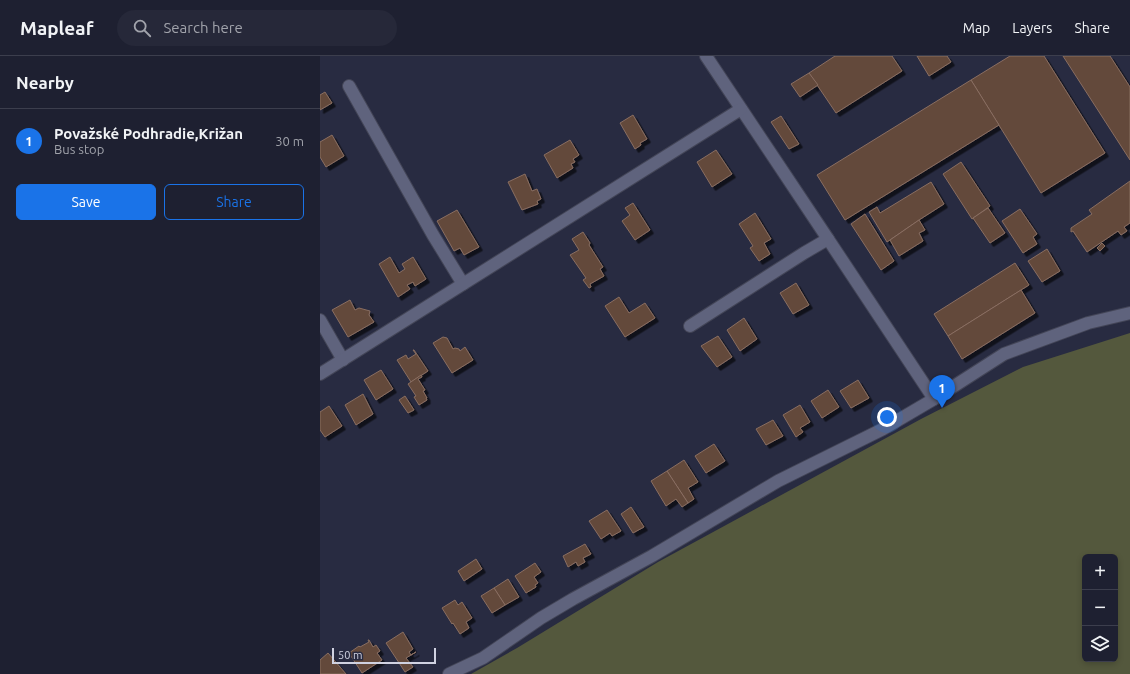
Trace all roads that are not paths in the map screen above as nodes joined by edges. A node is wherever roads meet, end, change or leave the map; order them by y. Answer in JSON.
{"nodes":[{"id":1,"x":706,"y":56,"type":"edge"},
{"id":2,"x":349,"y":86,"type":"dead end"},
{"id":3,"x":741,"y":109,"type":"junction"},
{"id":4,"x":828,"y":239,"type":"junction"},
{"id":5,"x":464,"y":284,"type":"junction"},
{"id":6,"x":1130,"y":313,"type":"edge"},
{"id":7,"x":320,"y":320,"type":"edge"},
{"id":8,"x":690,"y":326,"type":"dead end"},
{"id":9,"x":343,"y":360,"type":"junction"},
{"id":10,"x":320,"y":374,"type":"edge"},
{"id":11,"x":934,"y":399,"type":"junction"},
{"id":12,"x":449,"y":674,"type":"edge"}],
"edges":[{"from":1,"to":3,"type":"street"},
{"from":2,"to":5,"type":"street"},
{"from":3,"to":4,"type":"street"},
{"from":3,"to":5,"type":"street"},
{"from":4,"to":8,"type":"street"},
{"from":4,"to":11,"type":"street"},
{"from":5,"to":9,"type":"street"},
{"from":6,"to":11,"type":"street"},
{"from":7,"to":9,"type":"street"},
{"from":9,"to":10,"type":"street"},
{"from":11,"to":12,"type":"street"}]}
